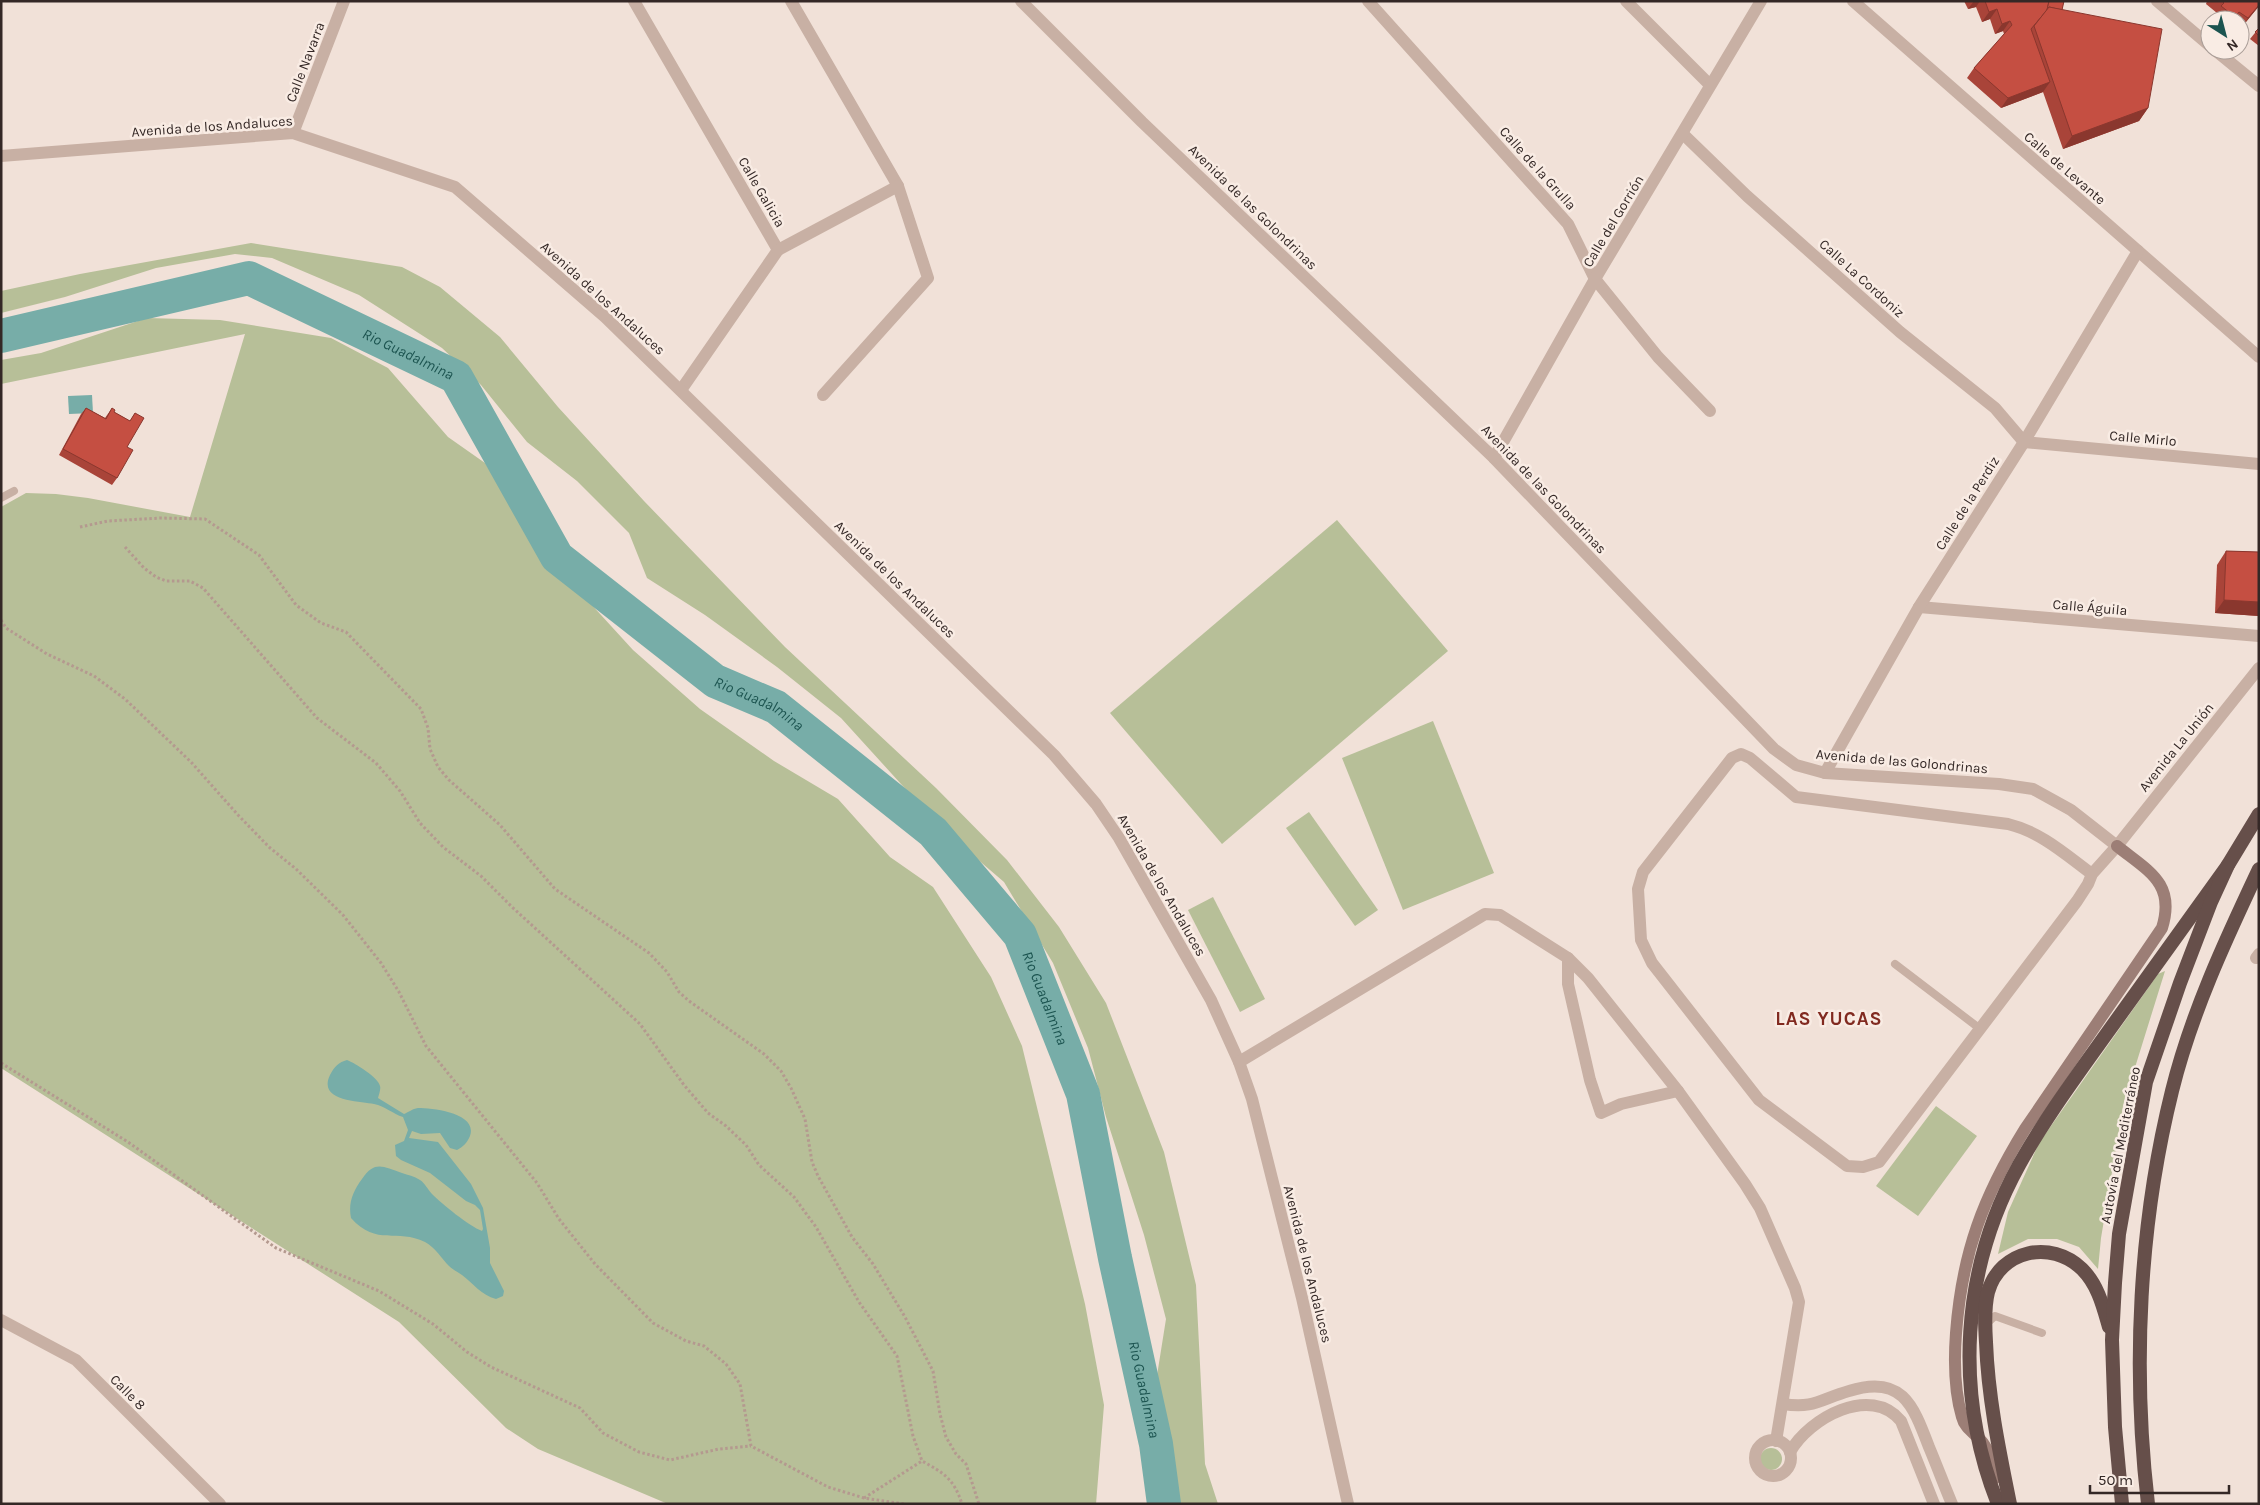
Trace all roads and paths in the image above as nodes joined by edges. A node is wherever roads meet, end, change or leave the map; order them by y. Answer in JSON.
{"nodes":[{"id":1,"x":344,"y":1,"type":"edge"},
{"id":2,"x":634,"y":1,"type":"edge"},
{"id":3,"x":791,"y":1,"type":"edge"},
{"id":4,"x":1021,"y":1,"type":"edge"},
{"id":5,"x":1368,"y":1,"type":"edge"},
{"id":6,"x":1626,"y":1,"type":"edge"},
{"id":7,"x":1761,"y":1,"type":"edge"},
{"id":8,"x":1854,"y":1,"type":"edge"},
{"id":9,"x":2157,"y":1,"type":"edge"},
{"id":10,"x":2200,"y":38,"type":"edge"},
{"id":11,"x":2227,"y":60,"type":"edge"},
{"id":12,"x":1710,"y":85,"type":"junction"},
{"id":13,"x":2259,"y":86,"type":"edge"},
{"id":14,"x":293,"y":133,"type":"junction"},
{"id":15,"x":1683,"y":134,"type":"junction"},
{"id":16,"x":1,"y":156,"type":"edge"},
{"id":17,"x":898,"y":186,"type":"junction"},
{"id":18,"x":778,"y":250,"type":"junction"},
{"id":19,"x":2138,"y":251,"type":"junction"},
{"id":20,"x":1595,"y":278,"type":"junction"},
{"id":21,"x":2259,"y":356,"type":"edge"},
{"id":22,"x":681,"y":390,"type":"junction"},
{"id":23,"x":824,"y":395,"type":"dead end"},
{"id":24,"x":1710,"y":411,"type":"dead end"},
{"id":25,"x":2024,"y":442,"type":"junction"},
{"id":26,"x":1494,"y":458,"type":"junction"},
{"id":27,"x":2259,"y":464,"type":"edge"},
{"id":28,"x":14,"y":491,"type":"dead end"},
{"id":29,"x":1,"y":498,"type":"edge"},
{"id":30,"x":80,"y":527,"type":"dead end"},
{"id":31,"x":125,"y":547,"type":"dead end"},
{"id":32,"x":1919,"y":608,"type":"junction"},
{"id":33,"x":1,"y":620,"type":"edge"},
{"id":34,"x":2259,"y":636,"type":"edge"},
{"id":35,"x":2259,"y":668,"type":"edge"},
{"id":36,"x":1825,"y":772,"type":"junction"},
{"id":37,"x":2259,"y":814,"type":"edge"},
{"id":38,"x":2117,"y":846,"type":"junction"},
{"id":39,"x":2228,"y":864,"type":"junction"},
{"id":40,"x":2259,"y":869,"type":"edge"},
{"id":41,"x":2092,"y":874,"type":"junction"},
{"id":42,"x":1568,"y":958,"type":"junction"},
{"id":43,"x":1895,"y":964,"type":"dead end"},
{"id":44,"x":1979,"y":1028,"type":"junction"},
{"id":45,"x":1240,"y":1062,"type":"junction"},
{"id":46,"x":1,"y":1063,"type":"edge"},
{"id":47,"x":1678,"y":1091,"type":"junction"},
{"id":48,"x":1,"y":1320,"type":"edge"},
{"id":49,"x":1986,"y":1325,"type":"junction"},
{"id":50,"x":2042,"y":1333,"type":"dead end"},
{"id":51,"x":2112,"y":1340,"type":"junction"},
{"id":52,"x":1783,"y":1404,"type":"junction"},
{"id":53,"x":1977,"y":1437,"type":"junction"},
{"id":54,"x":1776,"y":1441,"type":"junction"},
{"id":55,"x":751,"y":1446,"type":"junction"},
{"id":56,"x":1790,"y":1452,"type":"junction"},
{"id":57,"x":922,"y":1461,"type":"junction"},
{"id":58,"x":864,"y":1498,"type":"junction"},
{"id":59,"x":220,"y":1504,"type":"edge"},
{"id":60,"x":904,"y":1504,"type":"edge"},
{"id":61,"x":962,"y":1504,"type":"edge"},
{"id":62,"x":979,"y":1504,"type":"edge"},
{"id":63,"x":1348,"y":1504,"type":"edge"},
{"id":64,"x":1934,"y":1504,"type":"edge"},
{"id":65,"x":1952,"y":1504,"type":"edge"},
{"id":66,"x":1998,"y":1504,"type":"edge"},
{"id":67,"x":2004,"y":1504,"type":"edge"},
{"id":68,"x":2010,"y":1504,"type":"edge"},
{"id":69,"x":2122,"y":1504,"type":"edge"},
{"id":70,"x":2148,"y":1504,"type":"edge"}],
"edges":[{"from":1,"to":14,"type":"street","name":"Calle Navarra"},
{"from":2,"to":18,"type":"street","name":"Calle Galicia"},
{"from":3,"to":17,"type":"street"},
{"from":4,"to":26,"type":"street","name":"Avenida de las Golondrinas"},
{"from":5,"to":20,"type":"street","name":"Calle de la Grulla"},
{"from":6,"to":12,"type":"street"},
{"from":7,"to":12,"type":"street","name":"Calle del Gorrión"},
{"from":8,"to":19,"type":"street","name":"Calle de Levante"},
{"from":9,"to":10,"type":"street"},
{"from":11,"to":13,"type":"street"},
{"from":12,"to":15,"type":"street","name":"Calle del Gorrión"},
{"from":14,"to":16,"type":"street","name":"Avenida de los Andaluces"},
{"from":14,"to":22,"type":"street","name":"Avenida de los Andaluces"},
{"from":15,"to":20,"type":"street","name":"Calle del Gorrión"},
{"from":15,"to":25,"type":"street","name":"Calle La Cordoniz"},
{"from":17,"to":18,"type":"street"},
{"from":17,"to":23,"type":"street"},
{"from":18,"to":22,"type":"street","name":"Calle Galicia"},
{"from":19,"to":21,"type":"street","name":"Calle de Levante"},
{"from":19,"to":25,"type":"street","name":"Calle de la Perdiz"},
{"from":20,"to":24,"type":"street","name":"Calle de la Grulla"},
{"from":20,"to":26,"type":"street","name":"Calle del Gorrión"},
{"from":22,"to":45,"type":"street","name":"Avenida de los Andaluces"},
{"from":25,"to":27,"type":"street","name":"Calle Mirlo"},
{"from":25,"to":32,"type":"street","name":"Calle de la Perdiz"},
{"from":26,"to":36,"type":"street","name":"Avenida de las Golondrinas"},
{"from":28,"to":29,"type":"lane"},
{"from":30,"to":62,"type":"path"},
{"from":31,"to":57,"type":"path"},
{"from":32,"to":34,"type":"street","name":"Calle Águila"},
{"from":32,"to":36,"type":"street","name":"Calle de la Perdiz"},
{"from":33,"to":55,"type":"path"},
{"from":35,"to":38,"type":"street","name":"Avenida La Unión"},
{"from":36,"to":38,"type":"street","name":"Avenida de las Golondrinas"},
{"from":37,"to":39,"type":"highway","name":"Autovía del Mediterráneo"},
{"from":38,"to":41,"type":"street","name":"Avenida La Unión"},
{"from":38,"to":53,"type":"main road"},
{"from":39,"to":51,"type":"highway","name":"Autovía del Mediterráneo"},
{"from":39,"to":53,"type":"highway"},
{"from":40,"to":70,"type":"highway"},
{"from":41,"to":44,"type":"street","name":"Avenida La Unión"},
{"from":41,"to":44,"type":"street","name":"Avenida La Unión"},
{"from":42,"to":45,"type":"street"},
{"from":42,"to":47,"type":"street"},
{"from":42,"to":47,"type":"street"},
{"from":43,"to":44,"type":"lane"},
{"from":45,"to":63,"type":"street","name":"Avenida de los Andaluces"},
{"from":46,"to":55,"type":"path"},
{"from":47,"to":52,"type":"street"},
{"from":48,"to":59,"type":"street","name":"Calle 8"},
{"from":49,"to":50,"type":"lane"},
{"from":49,"to":51,"type":"highway"},
{"from":49,"to":68,"type":"highway"},
{"from":51,"to":69,"type":"highway","name":"Autovía del Mediterráneo"},
{"from":52,"to":54,"type":"street"},
{"from":52,"to":65,"type":"street"},
{"from":53,"to":66,"type":"highway"},
{"from":53,"to":67,"type":"main road"},
{"from":54,"to":56,"type":"street"},
{"from":54,"to":56,"type":"street"},
{"from":55,"to":58,"type":"path"},
{"from":56,"to":64,"type":"street"},
{"from":57,"to":58,"type":"path"},
{"from":57,"to":61,"type":"path"},
{"from":58,"to":60,"type":"path"}]}
